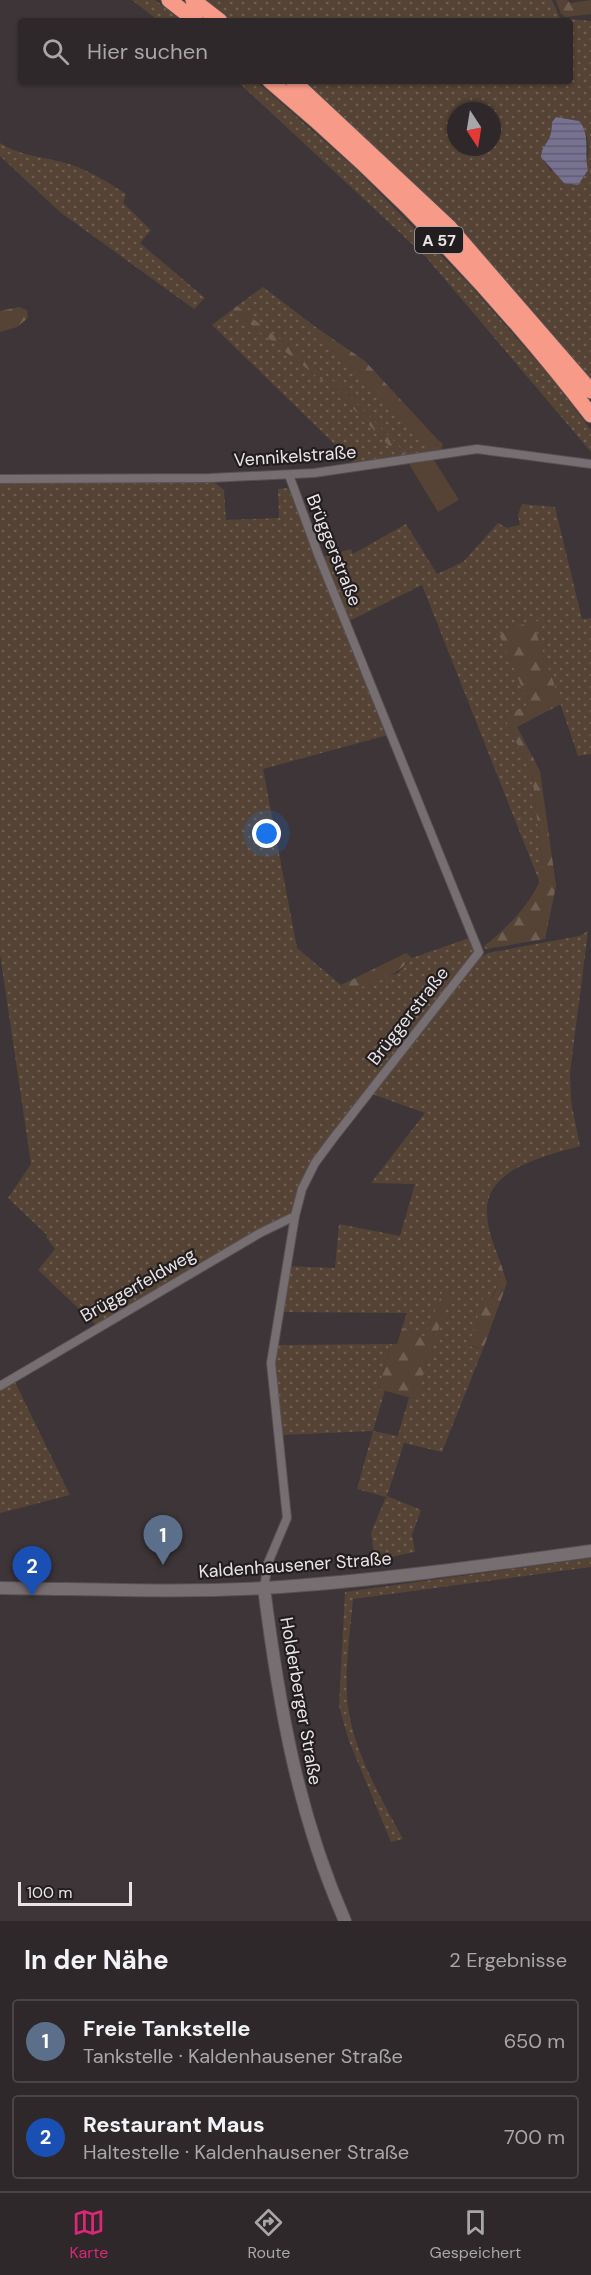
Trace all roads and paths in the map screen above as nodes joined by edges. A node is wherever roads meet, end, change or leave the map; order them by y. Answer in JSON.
{"nodes":[{"id":1,"x":169,"y":0,"type":"edge"},
{"id":2,"x":193,"y":0,"type":"edge"},
{"id":3,"x":192,"y":18,"type":"edge"},
{"id":4,"x":216,"y":18,"type":"edge"},
{"id":5,"x":273,"y":84,"type":"edge"},
{"id":6,"x":296,"y":84,"type":"edge"},
{"id":7,"x":591,"y":391,"type":"edge"},
{"id":8,"x":591,"y":415,"type":"edge"},
{"id":9,"x":591,"y":464,"type":"edge"},
{"id":10,"x":289,"y":475,"type":"junction"},
{"id":11,"x":0,"y":479,"type":"edge"},
{"id":12,"x":295,"y":1216,"type":"junction"},
{"id":13,"x":0,"y":1386,"type":"edge"},
{"id":14,"x":591,"y":1551,"type":"edge"},
{"id":15,"x":0,"y":1588,"type":"edge"},
{"id":16,"x":264,"y":1588,"type":"junction"},
{"id":17,"x":345,"y":1921,"type":"edge"}],
"edges":[{"from":1,"to":3,"type":"highway"},
{"from":2,"to":4,"type":"highway"},
{"from":5,"to":8,"type":"highway","number":"A 57"},
{"from":6,"to":7,"type":"highway","number":"A 57"},
{"from":9,"to":10,"type":"street","name":"Vennikelstraße"},
{"from":10,"to":11,"type":"street","name":"Vennikelstraße"},
{"from":10,"to":12,"type":"street","name":"Brüggerstraße"},
{"from":12,"to":13,"type":"street","name":"Brüggerfeldweg"},
{"from":12,"to":16,"type":"street","name":"Brüggerstraße"},
{"from":14,"to":16,"type":"main road","name":"Kaldenhausener Straße"},
{"from":15,"to":16,"type":"main road","name":"Kaldenhausener Straße"},
{"from":16,"to":17,"type":"main road","name":"Holderberger Straße"}]}
